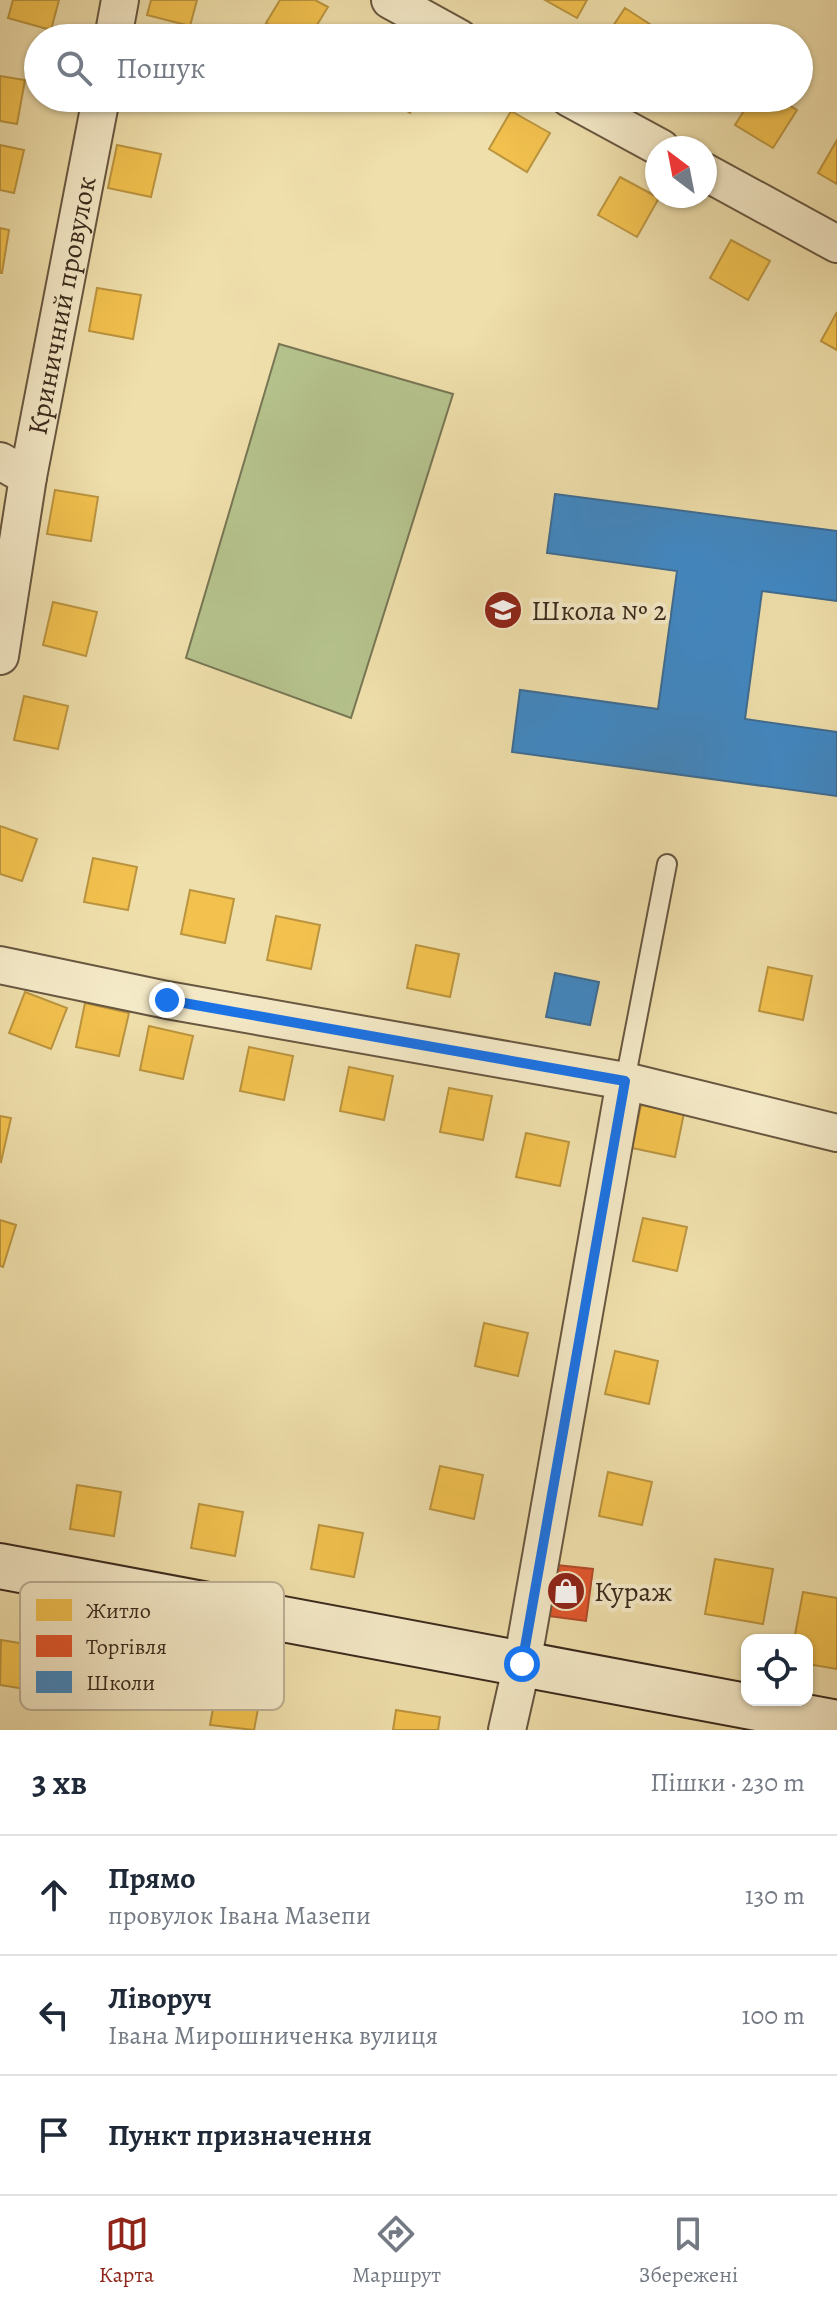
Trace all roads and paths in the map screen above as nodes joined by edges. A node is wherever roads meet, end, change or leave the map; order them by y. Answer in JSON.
{"nodes":[{"id":1,"x":120,"y":0,"type":"edge"},
{"id":2,"x":390,"y":0,"type":"edge"},
{"id":3,"x":116,"y":24,"type":"edge"},
{"id":4,"x":434,"y":24,"type":"edge"},
{"id":5,"x":98,"y":112,"type":"edge"},
{"id":6,"x":595,"y":112,"type":"edge"},
{"id":7,"x":645,"y":139,"type":"edge"},
{"id":8,"x":717,"y":179,"type":"edge"},
{"id":9,"x":837,"y":244,"type":"edge"},
{"id":10,"x":14,"y":469,"type":"edge"},
{"id":11,"x":0,"y":656,"type":"edge"},
{"id":12,"x":667,"y":864,"type":"dead end"},
{"id":13,"x":0,"y":965,"type":"edge"},
{"id":14,"x":625,"y":1081,"type":"junction"},
{"id":15,"x":837,"y":1133,"type":"edge"},
{"id":16,"x":0,"y":1566,"type":"edge"},
{"id":17,"x":85,"y":1582,"type":"edge"},
{"id":18,"x":284,"y":1619,"type":"edge"},
{"id":19,"x":522,"y":1664,"type":"junction"},
{"id":20,"x":837,"y":1723,"type":"edge"},
{"id":21,"x":507,"y":1730,"type":"edge"}],
"edges":[{"from":1,"to":3,"type":"street"},
{"from":2,"to":4,"type":"street"},
{"from":5,"to":10,"type":"street","name":"Криничний провулок"},
{"from":6,"to":7,"type":"street"},
{"from":8,"to":9,"type":"street"},
{"from":10,"to":11,"type":"street","name":"Криничний провулок"},
{"from":12,"to":14,"type":"lane"},
{"from":13,"to":14,"type":"street"},
{"from":14,"to":15,"type":"street"},
{"from":14,"to":19,"type":"street"},
{"from":16,"to":17,"type":"street"},
{"from":18,"to":19,"type":"street"},
{"from":19,"to":20,"type":"street"},
{"from":19,"to":21,"type":"street"}]}
